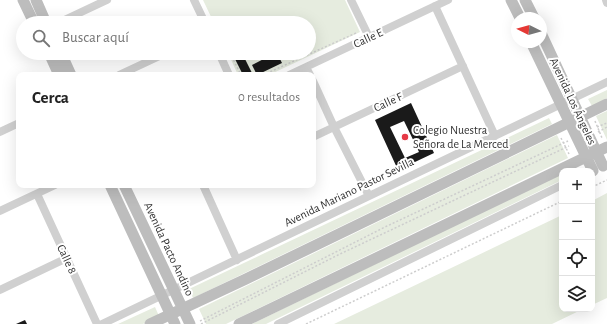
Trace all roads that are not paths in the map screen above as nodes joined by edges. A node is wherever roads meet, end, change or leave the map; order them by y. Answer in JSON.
{"nodes":[{"id":1,"x":23,"y":0,"type":"edge"},
{"id":2,"x":36,"y":0,"type":"edge"},
{"id":3,"x":107,"y":0,"type":"edge"},
{"id":4,"x":194,"y":0,"type":"edge"},
{"id":5,"x":351,"y":0,"type":"edge"},
{"id":6,"x":448,"y":0,"type":"edge"},
{"id":7,"x":511,"y":0,"type":"edge"},
{"id":8,"x":525,"y":0,"type":"edge"},
{"id":9,"x":606,"y":0,"type":"edge"},
{"id":10,"x":607,"y":3,"type":"edge"},
{"id":11,"x":435,"y":6,"type":"junction"},
{"id":12,"x":517,"y":12,"type":"edge"},
{"id":13,"x":531,"y":12,"type":"edge"},
{"id":14,"x":31,"y":16,"type":"edge"},
{"id":15,"x":43,"y":16,"type":"edge"},
{"id":16,"x":73,"y":16,"type":"edge"},
{"id":17,"x":202,"y":16,"type":"edge"},
{"id":18,"x":369,"y":37,"type":"junction"},
{"id":19,"x":547,"y":46,"type":"edge"},
{"id":20,"x":534,"y":48,"type":"edge"},
{"id":21,"x":52,"y":60,"type":"edge"},
{"id":22,"x":64,"y":60,"type":"edge"},
{"id":23,"x":151,"y":60,"type":"edge"},
{"id":24,"x":222,"y":60,"type":"edge"},
{"id":25,"x":463,"y":66,"type":"junction"},
{"id":26,"x":306,"y":67,"type":"junction"},
{"id":27,"x":58,"y":72,"type":"edge"},
{"id":28,"x":70,"y":72,"type":"edge"},
{"id":29,"x":125,"y":72,"type":"edge"},
{"id":30,"x":228,"y":72,"type":"edge"},
{"id":31,"x":295,"y":72,"type":"edge"},
{"id":32,"x":308,"y":72,"type":"edge"},
{"id":33,"x":607,"y":82,"type":"edge"},
{"id":34,"x":316,"y":88,"type":"edge"},
{"id":35,"x":572,"y":99,"type":"junction"},
{"id":36,"x":561,"y":104,"type":"junction"},
{"id":37,"x":607,"y":104,"type":"edge"},
{"id":38,"x":580,"y":117,"type":"junction"},
{"id":39,"x":570,"y":122,"type":"junction"},
{"id":40,"x":16,"y":124,"type":"edge"},
{"id":41,"x":334,"y":127,"type":"junction"},
{"id":42,"x":1,"y":129,"type":"edge"},
{"id":43,"x":316,"y":136,"type":"edge"},
{"id":44,"x":494,"y":136,"type":"junction"},
{"id":45,"x":607,"y":147,"type":"edge"},
{"id":46,"x":596,"y":152,"type":"junction"},
{"id":47,"x":586,"y":158,"type":"junction"},
{"id":48,"x":605,"y":164,"type":"edge"},
{"id":49,"x":591,"y":168,"type":"edge"},
{"id":50,"x":595,"y":169,"type":"edge"},
{"id":51,"x":559,"y":186,"type":"edge"},
{"id":52,"x":49,"y":188,"type":"edge"},
{"id":53,"x":111,"y":188,"type":"edge"},
{"id":54,"x":125,"y":188,"type":"edge"},
{"id":55,"x":207,"y":188,"type":"edge"},
{"id":56,"x":37,"y":194,"type":"junction"},
{"id":57,"x":369,"y":196,"type":"junction"},
{"id":58,"x":0,"y":211,"type":"edge"},
{"id":59,"x":67,"y":258,"type":"junction"},
{"id":60,"x":237,"y":260,"type":"junction"},
{"id":61,"x":0,"y":290,"type":"edge"},
{"id":62,"x":174,"y":290,"type":"junction"},
{"id":63,"x":162,"y":296,"type":"junction"},
{"id":64,"x":183,"y":308,"type":"junction"},
{"id":65,"x":173,"y":319,"type":"edge"},
{"id":66,"x":98,"y":324,"type":"edge"},
{"id":67,"x":102,"y":324,"type":"edge"},
{"id":68,"x":150,"y":324,"type":"edge"},
{"id":69,"x":190,"y":324,"type":"edge"},
{"id":70,"x":239,"y":324,"type":"edge"},
{"id":71,"x":278,"y":324,"type":"edge"}],
"edges":[{"from":1,"to":14,"type":"main road"},
{"from":2,"to":15,"type":"main road"},
{"from":3,"to":16,"type":"street"},
{"from":4,"to":17,"type":"street"},
{"from":5,"to":18,"type":"street"},
{"from":6,"to":11,"type":"street","name":"Calle E"},
{"from":7,"to":12,"type":"main road"},
{"from":8,"to":13,"type":"main road"},
{"from":9,"to":10,"type":"street"},
{"from":11,"to":18,"type":"street","name":"Calle E"},
{"from":11,"to":25,"type":"street"},
{"from":18,"to":26,"type":"street","name":"Calle E"},
{"from":19,"to":35,"type":"main road","name":"Avenida Los Ángeles"},
{"from":20,"to":36,"type":"main road","name":"Avenida Los Ángeles"},
{"from":21,"to":27,"type":"main road"},
{"from":22,"to":28,"type":"main road"},
{"from":23,"to":29,"type":"street"},
{"from":24,"to":30,"type":"street"},
{"from":25,"to":41,"type":"street","name":"Calle F"},
{"from":25,"to":44,"type":"street"},
{"from":26,"to":31,"type":"street","name":"Calle E"},
{"from":26,"to":32,"type":"street"},
{"from":33,"to":35,"type":"street","name":"Avenida Mariano Pastor Sevilla"},
{"from":34,"to":41,"type":"street"},
{"from":35,"to":36,"type":"street","name":"Avenida Mariano Pastor Sevilla"},
{"from":35,"to":38,"type":"main road","name":"Avenida Los Ángeles"},
{"from":36,"to":39,"type":"main road","name":"Avenida Los Ángeles"},
{"from":36,"to":44,"type":"street","name":"Avenida Mariano Pastor Sevilla"},
{"from":37,"to":38,"type":"main road"},
{"from":38,"to":39,"type":"main road"},
{"from":38,"to":46,"type":"main road","name":"Avenida Los Ángeles"},
{"from":39,"to":47,"type":"main road","name":"Avenida Los Ángeles"},
{"from":39,"to":64,"type":"main road"},
{"from":40,"to":42,"type":"street"},
{"from":41,"to":43,"type":"street","name":"Calle F"},
{"from":41,"to":57,"type":"street"},
{"from":44,"to":57,"type":"street","name":"Avenida Mariano Pastor Sevilla"},
{"from":45,"to":46,"type":"main road"},
{"from":46,"to":47,"type":"main road"},
{"from":46,"to":48,"type":"main road","name":"Avenida Los Ángeles"},
{"from":47,"to":49,"type":"main road","name":"Avenida Los Ángeles"},
{"from":47,"to":70,"type":"main road"},
{"from":48,"to":50,"type":"street"},
{"from":51,"to":71,"type":"street"},
{"from":52,"to":56,"type":"street"},
{"from":53,"to":63,"type":"main road"},
{"from":54,"to":62,"type":"main road","name":"Avenida Pacto Andino"},
{"from":55,"to":60,"type":"street"},
{"from":56,"to":58,"type":"street"},
{"from":56,"to":59,"type":"street","name":"Calle 8"},
{"from":57,"to":60,"type":"street","name":"Avenida Mariano Pastor Sevilla"},
{"from":59,"to":61,"type":"street"},
{"from":59,"to":66,"type":"street","name":"Calle 8"},
{"from":60,"to":62,"type":"street","name":"Avenida Mariano Pastor Sevilla"},
{"from":62,"to":63,"type":"street","name":"Avenida Mariano Pastor Sevilla"},
{"from":62,"to":64,"type":"main road","name":"Avenida Pacto Andino"},
{"from":63,"to":65,"type":"main road"},
{"from":63,"to":67,"type":"street","name":"Avenida Mariano Pastor Sevilla"},
{"from":64,"to":65,"type":"main road"},
{"from":64,"to":69,"type":"main road","name":"Avenida Pacto Andino"},
{"from":65,"to":68,"type":"main road"}]}
